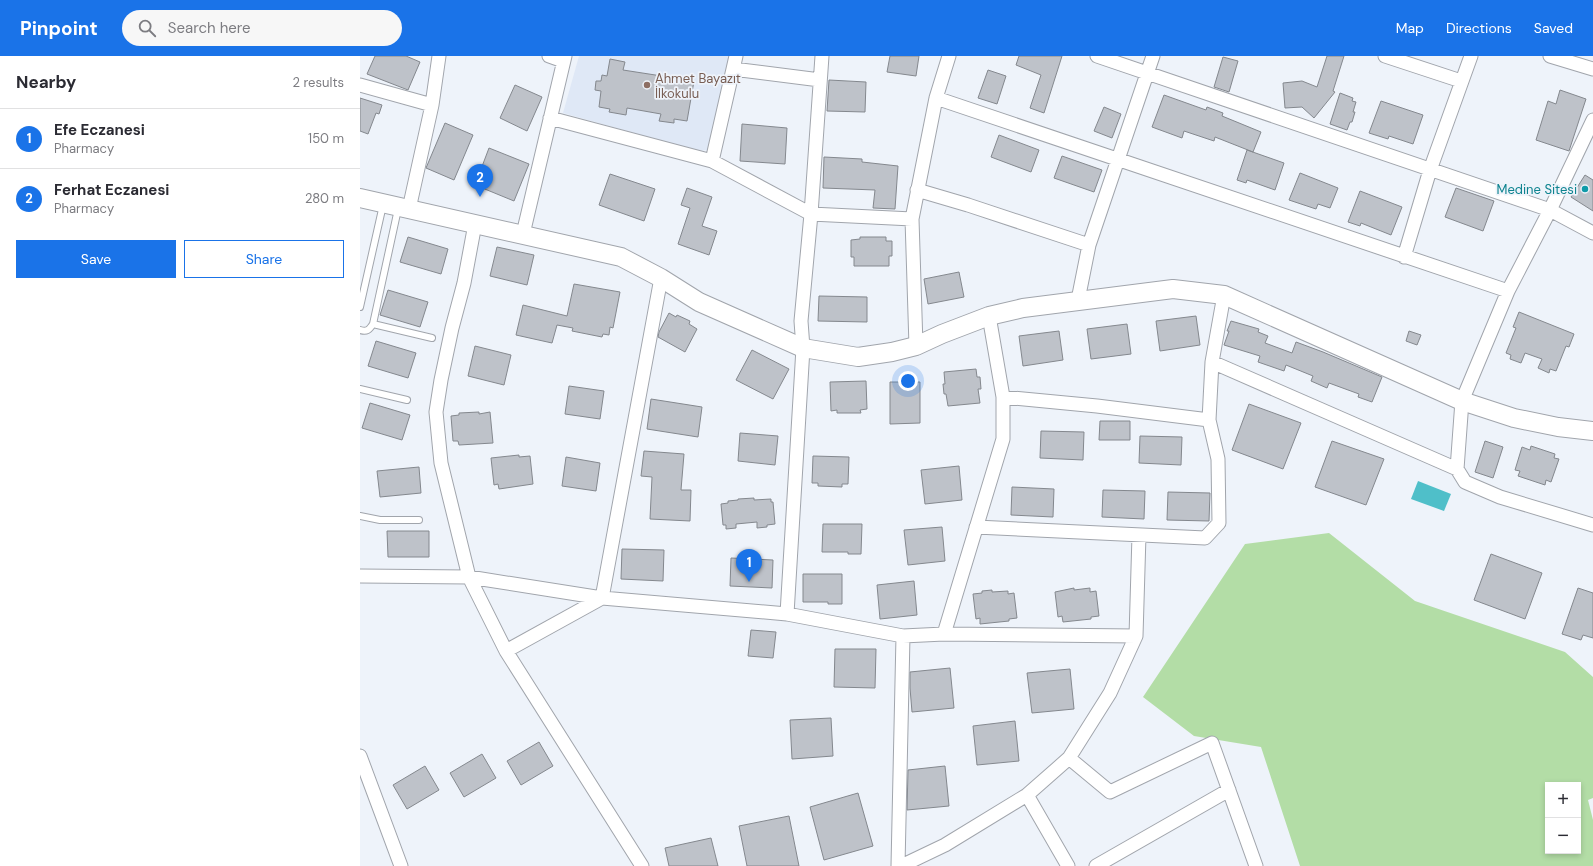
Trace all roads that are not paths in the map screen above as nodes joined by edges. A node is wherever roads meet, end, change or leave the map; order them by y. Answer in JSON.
{"nodes":[{"id":1,"x":439,"y":56,"type":"edge"},
{"id":2,"x":550,"y":56,"type":"edge"},
{"id":3,"x":822,"y":56,"type":"edge"},
{"id":4,"x":949,"y":56,"type":"edge"},
{"id":5,"x":1098,"y":56,"type":"edge"},
{"id":6,"x":1153,"y":56,"type":"edge"},
{"id":7,"x":1385,"y":56,"type":"edge"},
{"id":8,"x":1471,"y":56,"type":"edge"},
{"id":9,"x":1550,"y":56,"type":"edge"},
{"id":10,"x":564,"y":59,"type":"edge"},
{"id":11,"x":734,"y":62,"type":"edge"},
{"id":12,"x":1593,"y":69,"type":"edge"},
{"id":13,"x":1147,"y":72,"type":"junction"},
{"id":14,"x":820,"y":80,"type":"junction"},
{"id":15,"x":1461,"y":81,"type":"junction"},
{"id":16,"x":360,"y":85,"type":"edge"},
{"id":17,"x":936,"y":98,"type":"junction"},
{"id":18,"x":432,"y":105,"type":"junction"},
{"id":19,"x":550,"y":118,"type":"junction"},
{"id":20,"x":1593,"y":120,"type":"edge"},
{"id":21,"x":1588,"y":145,"type":"edge"},
{"id":22,"x":1118,"y":160,"type":"junction"},
{"id":23,"x":712,"y":161,"type":"junction"},
{"id":24,"x":1430,"y":170,"type":"junction"},
{"id":25,"x":917,"y":190,"type":"junction"},
{"id":26,"x":360,"y":198,"type":"edge"},
{"id":27,"x":397,"y":206,"type":"junction"},
{"id":28,"x":1550,"y":210,"type":"junction"},
{"id":29,"x":811,"y":214,"type":"junction"},
{"id":30,"x":912,"y":219,"type":"junction"},
{"id":31,"x":475,"y":224,"type":"junction"},
{"id":32,"x":1593,"y":233,"type":"edge"},
{"id":33,"x":523,"y":234,"type":"junction"},
{"id":34,"x":1089,"y":245,"type":"junction"},
{"id":35,"x":1404,"y":256,"type":"junction"},
{"id":36,"x":661,"y":278,"type":"junction"},
{"id":37,"x":1508,"y":291,"type":"junction"},
{"id":38,"x":1224,"y":295,"type":"junction"},
{"id":39,"x":1078,"y":300,"type":"junction"},
{"id":40,"x":360,"y":307,"type":"edge"},
{"id":41,"x":989,"y":316,"type":"junction"},
{"id":42,"x":373,"y":324,"type":"junction"},
{"id":43,"x":360,"y":330,"type":"edge"},
{"id":44,"x":432,"y":338,"type":"dead end"},
{"id":45,"x":916,"y":346,"type":"junction"},
{"id":46,"x":803,"y":348,"type":"junction"},
{"id":47,"x":1212,"y":362,"type":"junction"},
{"id":48,"x":360,"y":390,"type":"edge"},
{"id":49,"x":1003,"y":397,"type":"junction"},
{"id":50,"x":407,"y":400,"type":"dead end"},
{"id":51,"x":1462,"y":401,"type":"junction"},
{"id":52,"x":1209,"y":420,"type":"junction"},
{"id":53,"x":1593,"y":431,"type":"edge"},
{"id":54,"x":1457,"y":469,"type":"junction"},
{"id":55,"x":360,"y":516,"type":"edge"},
{"id":56,"x":419,"y":520,"type":"dead end"},
{"id":57,"x":1593,"y":525,"type":"edge"},
{"id":58,"x":976,"y":527,"type":"junction"},
{"id":59,"x":1139,"y":535,"type":"junction"},
{"id":60,"x":360,"y":576,"type":"edge"},
{"id":61,"x":469,"y":577,"type":"junction"},
{"id":62,"x":602,"y":598,"type":"junction"},
{"id":63,"x":787,"y":614,"type":"junction"},
{"id":64,"x":944,"y":634,"type":"junction"},
{"id":65,"x":903,"y":636,"type":"junction"},
{"id":66,"x":1136,"y":636,"type":"junction"},
{"id":67,"x":506,"y":650,"type":"junction"},
{"id":68,"x":360,"y":756,"type":"edge"},
{"id":69,"x":1069,"y":758,"type":"junction"},
{"id":70,"x":1229,"y":790,"type":"junction"},
{"id":71,"x":1027,"y":795,"type":"junction"},
{"id":72,"x":401,"y":866,"type":"edge"},
{"id":73,"x":642,"y":866,"type":"edge"},
{"id":74,"x":900,"y":866,"type":"edge"},
{"id":75,"x":1068,"y":866,"type":"edge"},
{"id":76,"x":1096,"y":866,"type":"edge"},
{"id":77,"x":1256,"y":866,"type":"edge"}],
"edges":[{"from":1,"to":18,"type":"street"},
{"from":2,"to":10,"type":"street"},
{"from":3,"to":14,"type":"street"},
{"from":4,"to":17,"type":"street"},
{"from":5,"to":13,"type":"street"},
{"from":6,"to":13,"type":"street"},
{"from":7,"to":15,"type":"street"},
{"from":8,"to":15,"type":"street"},
{"from":9,"to":12,"type":"street"},
{"from":10,"to":19,"type":"street"},
{"from":11,"to":14,"type":"street"},
{"from":11,"to":23,"type":"street"},
{"from":13,"to":22,"type":"street"},
{"from":13,"to":24,"type":"street"},
{"from":14,"to":29,"type":"street"},
{"from":15,"to":24,"type":"street"},
{"from":16,"to":18,"type":"street"},
{"from":17,"to":22,"type":"street"},
{"from":17,"to":25,"type":"street"},
{"from":18,"to":27,"type":"street"},
{"from":19,"to":23,"type":"street"},
{"from":19,"to":33,"type":"street"},
{"from":20,"to":21,"type":"street"},
{"from":21,"to":28,"type":"street"},
{"from":22,"to":34,"type":"street"},
{"from":22,"to":35,"type":"street"},
{"from":23,"to":29,"type":"street"},
{"from":24,"to":28,"type":"street"},
{"from":24,"to":35,"type":"street"},
{"from":25,"to":30,"type":"street"},
{"from":25,"to":34,"type":"street"},
{"from":26,"to":27,"type":"street"},
{"from":27,"to":31,"type":"street"},
{"from":27,"to":40,"type":"lane"},
{"from":27,"to":42,"type":"lane"},
{"from":28,"to":32,"type":"street"},
{"from":28,"to":37,"type":"street"},
{"from":29,"to":30,"type":"street"},
{"from":29,"to":46,"type":"street"},
{"from":30,"to":45,"type":"street"},
{"from":31,"to":33,"type":"street"},
{"from":31,"to":61,"type":"street"},
{"from":33,"to":36,"type":"street"},
{"from":34,"to":39,"type":"street"},
{"from":35,"to":37,"type":"street"},
{"from":36,"to":46,"type":"street"},
{"from":36,"to":62,"type":"street"},
{"from":37,"to":51,"type":"street"},
{"from":38,"to":39,"type":"street"},
{"from":38,"to":47,"type":"street"},
{"from":38,"to":51,"type":"street"},
{"from":39,"to":41,"type":"street"},
{"from":41,"to":45,"type":"street"},
{"from":41,"to":49,"type":"street"},
{"from":42,"to":43,"type":"lane"},
{"from":42,"to":44,"type":"lane"},
{"from":45,"to":46,"type":"street"},
{"from":46,"to":63,"type":"street"},
{"from":47,"to":52,"type":"street"},
{"from":47,"to":54,"type":"street"},
{"from":48,"to":50,"type":"lane"},
{"from":49,"to":52,"type":"street"},
{"from":49,"to":58,"type":"street"},
{"from":51,"to":53,"type":"street"},
{"from":51,"to":54,"type":"street"},
{"from":52,"to":59,"type":"street"},
{"from":54,"to":57,"type":"street"},
{"from":55,"to":56,"type":"lane"},
{"from":58,"to":59,"type":"street"},
{"from":58,"to":64,"type":"street"},
{"from":59,"to":66,"type":"street"},
{"from":60,"to":61,"type":"street"},
{"from":61,"to":62,"type":"street"},
{"from":61,"to":67,"type":"street"},
{"from":62,"to":63,"type":"street"},
{"from":62,"to":67,"type":"street"},
{"from":63,"to":65,"type":"street"},
{"from":64,"to":65,"type":"street"},
{"from":64,"to":66,"type":"street"},
{"from":65,"to":74,"type":"street"},
{"from":66,"to":69,"type":"street"},
{"from":67,"to":73,"type":"street"},
{"from":68,"to":72,"type":"street"},
{"from":69,"to":70,"type":"street"},
{"from":69,"to":71,"type":"street"},
{"from":70,"to":76,"type":"street"},
{"from":70,"to":77,"type":"street"},
{"from":71,"to":74,"type":"street"},
{"from":71,"to":75,"type":"street"}]}
